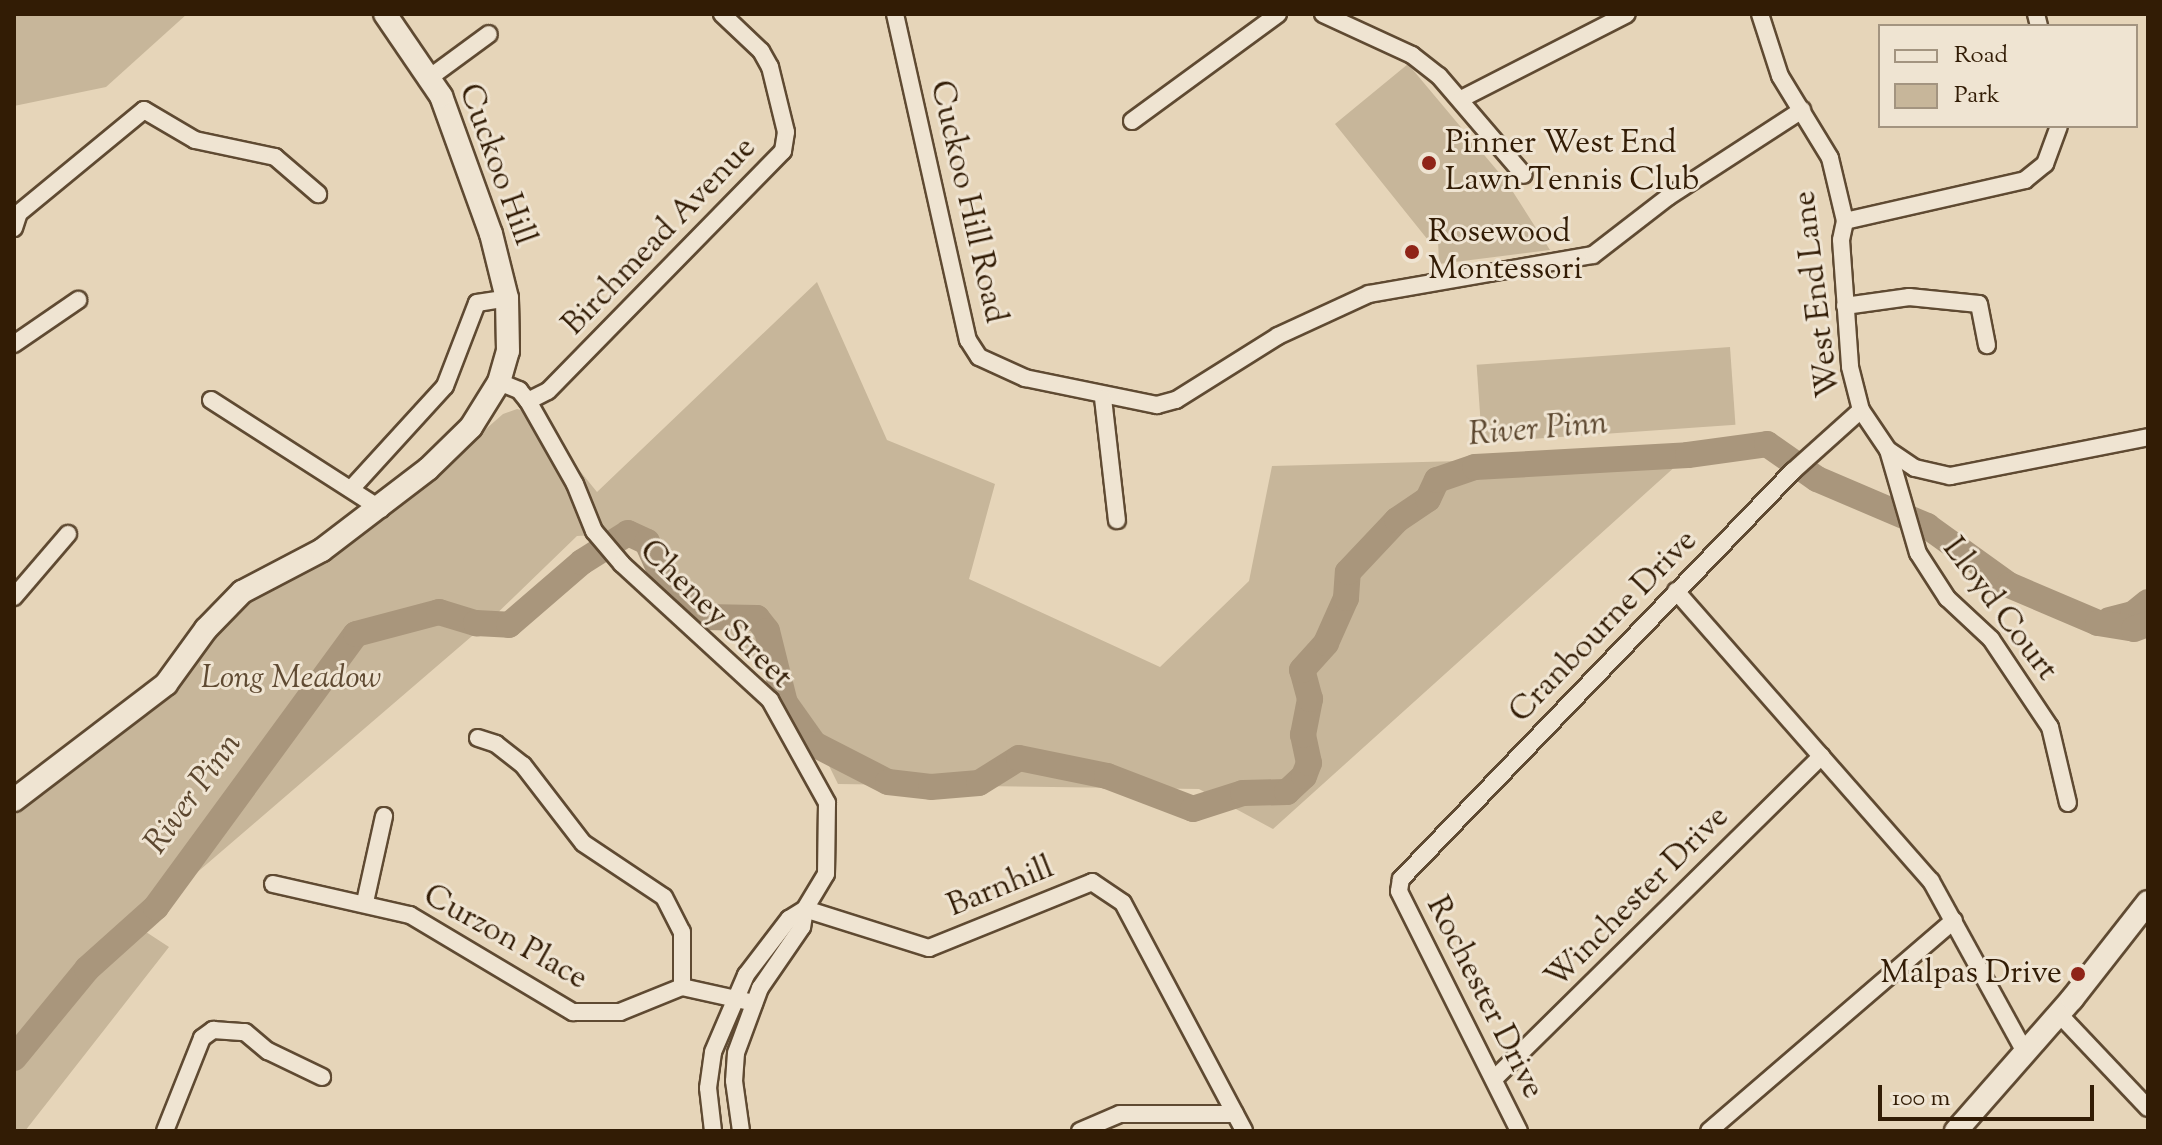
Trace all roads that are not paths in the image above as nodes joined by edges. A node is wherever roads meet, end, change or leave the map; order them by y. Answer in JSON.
{"nodes":[{"id":1,"x":385,"y":14,"type":"edge"},
{"id":2,"x":722,"y":14,"type":"edge"},
{"id":3,"x":895,"y":14,"type":"edge"},
{"id":4,"x":1278,"y":14,"type":"edge"},
{"id":5,"x":1323,"y":14,"type":"edge"},
{"id":6,"x":1627,"y":14,"type":"edge"},
{"id":7,"x":1760,"y":14,"type":"edge"},
{"id":8,"x":489,"y":34,"type":"dead end"},
{"id":9,"x":429,"y":78,"type":"junction"},
{"id":10,"x":1461,"y":99,"type":"junction"},
{"id":11,"x":1802,"y":110,"type":"junction"},
{"id":12,"x":1132,"y":121,"type":"dead end"},
{"id":13,"x":2058,"y":128,"type":"edge"},
{"id":14,"x":1524,"y":175,"type":"dead end"},
{"id":15,"x":318,"y":194,"type":"dead end"},
{"id":16,"x":1845,"y":221,"type":"junction"},
{"id":17,"x":14,"y":228,"type":"edge"},
{"id":18,"x":507,"y":298,"type":"junction"},
{"id":19,"x":78,"y":300,"type":"dead end"},
{"id":20,"x":1845,"y":306,"type":"junction"},
{"id":21,"x":14,"y":344,"type":"edge"},
{"id":22,"x":1987,"y":345,"type":"dead end"},
{"id":23,"x":499,"y":382,"type":"junction"},
{"id":24,"x":1103,"y":398,"type":"junction"},
{"id":25,"x":211,"y":400,"type":"dead end"},
{"id":26,"x":528,"y":401,"type":"junction"},
{"id":27,"x":1861,"y":410,"type":"junction"},
{"id":28,"x":2148,"y":437,"type":"edge"},
{"id":29,"x":1888,"y":450,"type":"junction"},
{"id":30,"x":351,"y":489,"type":"junction"},
{"id":31,"x":381,"y":509,"type":"junction"},
{"id":32,"x":1117,"y":520,"type":"dead end"},
{"id":33,"x":68,"y":534,"type":"dead end"},
{"id":34,"x":1676,"y":591,"type":"junction"},
{"id":35,"x":14,"y":597,"type":"edge"},
{"id":36,"x":478,"y":738,"type":"dead end"},
{"id":37,"x":1822,"y":756,"type":"junction"},
{"id":38,"x":14,"y":800,"type":"edge"},
{"id":39,"x":2068,"y":803,"type":"dead end"},
{"id":40,"x":384,"y":816,"type":"dead end"},
{"id":41,"x":273,"y":884,"type":"dead end"},
{"id":42,"x":1399,"y":891,"type":"joint"},
{"id":43,"x":365,"y":902,"type":"junction"},
{"id":44,"x":2148,"y":902,"type":"edge"},
{"id":45,"x":805,"y":909,"type":"junction"},
{"id":46,"x":1954,"y":920,"type":"junction"},
{"id":47,"x":682,"y":987,"type":"junction"},
{"id":48,"x":737,"y":996,"type":"junction"},
{"id":49,"x":754,"y":1003,"type":"junction"},
{"id":50,"x":2059,"y":1014,"type":"junction"},
{"id":51,"x":2025,"y":1052,"type":"junction"},
{"id":52,"x":322,"y":1077,"type":"dead end"},
{"id":53,"x":1494,"y":1079,"type":"junction"},
{"id":54,"x":2148,"y":1108,"type":"edge"},
{"id":55,"x":1235,"y":1114,"type":"junction"},
{"id":56,"x":165,"y":1131,"type":"edge"},
{"id":57,"x":713,"y":1131,"type":"edge"},
{"id":58,"x":741,"y":1131,"type":"edge"},
{"id":59,"x":1080,"y":1131,"type":"edge"},
{"id":60,"x":1244,"y":1131,"type":"edge"},
{"id":61,"x":1519,"y":1131,"type":"edge"},
{"id":62,"x":1709,"y":1131,"type":"edge"},
{"id":63,"x":1956,"y":1131,"type":"edge"}],
"edges":[{"from":1,"to":9,"type":"main road","name":"Cuckoo Hill"},
{"from":2,"to":26,"type":"street","name":"Birchmead Avenue"},
{"from":3,"to":24,"type":"street","name":"Cuckoo Hill Road"},
{"from":4,"to":12,"type":"street"},
{"from":5,"to":10,"type":"street"},
{"from":6,"to":10,"type":"street"},
{"from":7,"to":11,"type":"street","name":"West End Lane"},
{"from":8,"to":9,"type":"street"},
{"from":9,"to":18,"type":"main road","name":"Cuckoo Hill"},
{"from":10,"to":14,"type":"street"},
{"from":11,"to":16,"type":"street","name":"West End Lane"},
{"from":11,"to":24,"type":"street","name":"Cuckoo Hill Road"},
{"from":13,"to":16,"type":"street"},
{"from":15,"to":17,"type":"street"},
{"from":16,"to":20,"type":"street","name":"West End Lane"},
{"from":18,"to":23,"type":"main road","name":"Cuckoo Hill"},
{"from":18,"to":30,"type":"street"},
{"from":19,"to":21,"type":"street"},
{"from":20,"to":22,"type":"street"},
{"from":20,"to":27,"type":"street","name":"West End Lane"},
{"from":23,"to":26,"type":"street","name":"Cheney Street"},
{"from":23,"to":31,"type":"main road","name":"Cuckoo Hill"},
{"from":24,"to":32,"type":"street"},
{"from":25,"to":30,"type":"street"},
{"from":26,"to":45,"type":"street","name":"Cheney Street"},
{"from":27,"to":29,"type":"street","name":"West End Lane"},
{"from":27,"to":34,"type":"street","name":"Cranbourne Drive"},
{"from":28,"to":29,"type":"street","name":"West End Lane"},
{"from":29,"to":39,"type":"street","name":"Lloyd Court"},
{"from":30,"to":31,"type":"street"},
{"from":31,"to":38,"type":"main road","name":"Cuckoo Hill"},
{"from":33,"to":35,"type":"street"},
{"from":34,"to":37,"type":"street"},
{"from":34,"to":42,"type":"street","name":"Cranbourne Drive"},
{"from":36,"to":47,"type":"street"},
{"from":37,"to":46,"type":"street"},
{"from":37,"to":53,"type":"street","name":"Winchester Drive"},
{"from":40,"to":43,"type":"street"},
{"from":41,"to":43,"type":"street","name":"Curzon Place"},
{"from":42,"to":53,"type":"street","name":"Rochester Drive"},
{"from":43,"to":47,"type":"street","name":"Curzon Place"},
{"from":44,"to":50,"type":"main road"},
{"from":45,"to":48,"type":"street","name":"Cheney Street"},
{"from":45,"to":49,"type":"street","name":"Cheney Street"},
{"from":45,"to":55,"type":"street","name":"Barnhill"},
{"from":46,"to":51,"type":"street"},
{"from":46,"to":62,"type":"street"},
{"from":47,"to":48,"type":"street"},
{"from":48,"to":49,"type":"street"},
{"from":48,"to":57,"type":"street","name":"Cheney Street"},
{"from":49,"to":58,"type":"street","name":"Cheney Street"},
{"from":50,"to":51,"type":"main road"},
{"from":50,"to":54,"type":"street"},
{"from":51,"to":63,"type":"main road"},
{"from":52,"to":56,"type":"street"},
{"from":53,"to":61,"type":"street","name":"Rochester Drive"},
{"from":55,"to":59,"type":"street"},
{"from":55,"to":60,"type":"street"}]}
